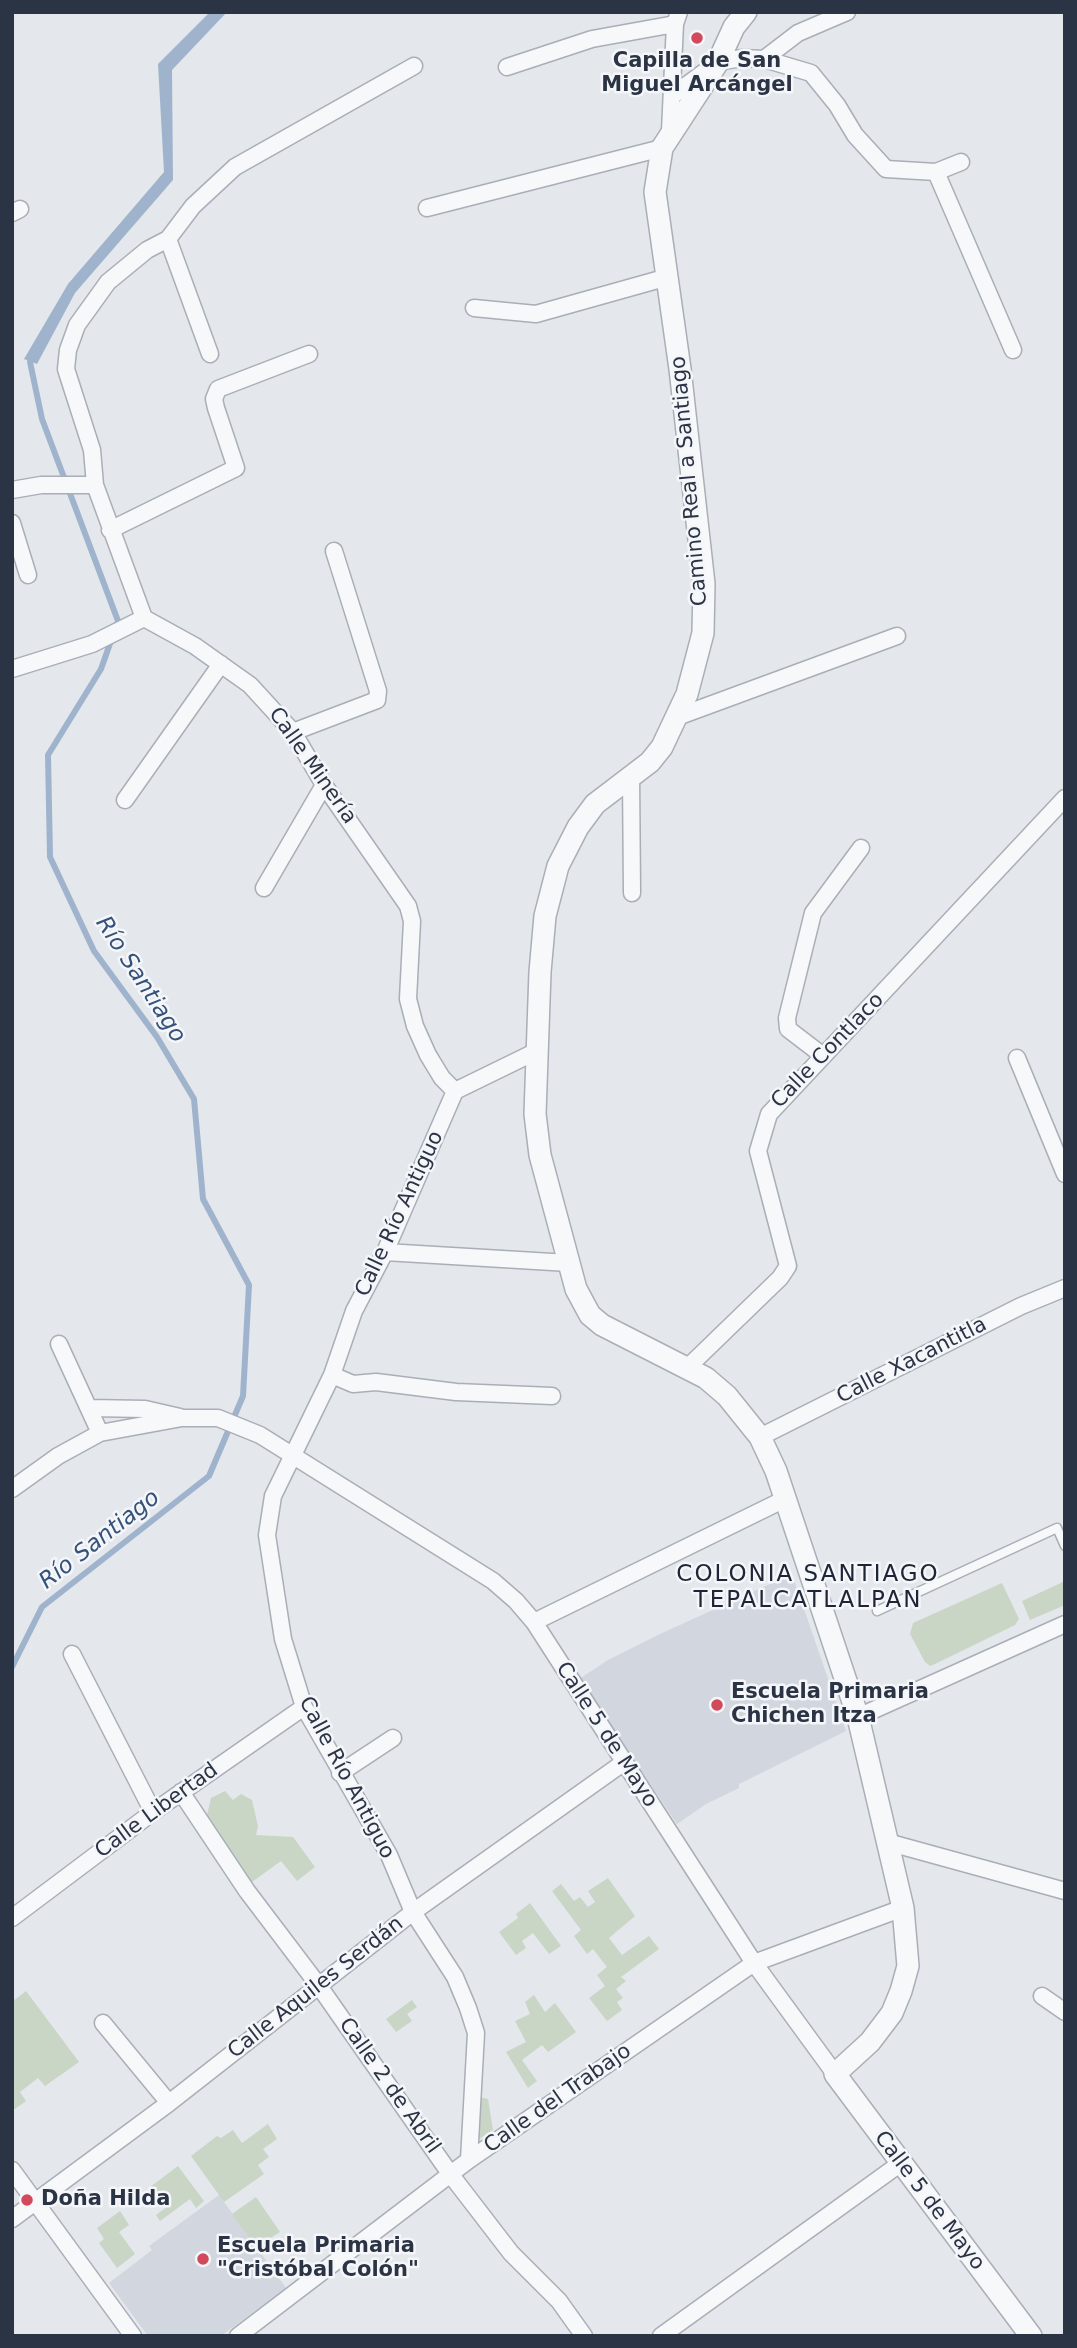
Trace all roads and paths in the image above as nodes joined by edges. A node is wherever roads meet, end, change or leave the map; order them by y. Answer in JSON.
{"nodes":[{"id":1,"x":746,"y":12,"type":"edge"},
{"id":2,"x":847,"y":12,"type":"edge"},
{"id":3,"x":677,"y":18,"type":"edge"},
{"id":4,"x":764,"y":59,"type":"junction"},
{"id":5,"x":718,"y":62,"type":"junction"},
{"id":6,"x":414,"y":66,"type":"dead end"},
{"id":7,"x":507,"y":67,"type":"dead end"},
{"id":8,"x":672,"y":96,"type":"junction"},
{"id":9,"x":666,"y":140,"type":"junction"},
{"id":10,"x":961,"y":162,"type":"dead end"},
{"id":11,"x":936,"y":172,"type":"junction"},
{"id":12,"x":427,"y":208,"type":"dead end"},
{"id":13,"x":168,"y":239,"type":"junction"},
{"id":14,"x":668,"y":277,"type":"junction"},
{"id":15,"x":474,"y":308,"type":"dead end"},
{"id":16,"x":1013,"y":350,"type":"dead end"},
{"id":17,"x":210,"y":354,"type":"dead end"},
{"id":18,"x":309,"y":354,"type":"dead end"},
{"id":19,"x":95,"y":485,"type":"junction"},
{"id":20,"x":12,"y":490,"type":"edge"},
{"id":21,"x":12,"y":523,"type":"edge"},
{"id":22,"x":110,"y":530,"type":"junction"},
{"id":23,"x":334,"y":551,"type":"dead end"},
{"id":24,"x":28,"y":575,"type":"dead end"},
{"id":25,"x":144,"y":618,"type":"junction"},
{"id":26,"x":897,"y":636,"type":"dead end"},
{"id":27,"x":221,"y":664,"type":"junction"},
{"id":28,"x":12,"y":669,"type":"edge"},
{"id":29,"x":677,"y":718,"type":"junction"},
{"id":30,"x":293,"y":732,"type":"junction"},
{"id":31,"x":631,"y":776,"type":"junction"},
{"id":32,"x":324,"y":785,"type":"junction"},
{"id":33,"x":1065,"y":798,"type":"edge"},
{"id":34,"x":125,"y":800,"type":"dead end"},
{"id":35,"x":862,"y":848,"type":"dead end"},
{"id":36,"x":264,"y":888,"type":"dead end"},
{"id":37,"x":632,"y":893,"type":"dead end"},
{"id":38,"x":537,"y":1051,"type":"junction"},
{"id":39,"x":822,"y":1055,"type":"junction"},
{"id":40,"x":1017,"y":1058,"type":"dead end"},
{"id":41,"x":455,"y":1091,"type":"junction"},
{"id":42,"x":1065,"y":1174,"type":"edge"},
{"id":43,"x":385,"y":1252,"type":"junction"},
{"id":44,"x":569,"y":1263,"type":"junction"},
{"id":45,"x":1065,"y":1288,"type":"edge"},
{"id":46,"x":59,"y":1344,"type":"dead end"},
{"id":47,"x":688,"y":1368,"type":"junction"},
{"id":48,"x":332,"y":1375,"type":"junction"},
{"id":49,"x":552,"y":1396,"type":"dead end"},
{"id":50,"x":90,"y":1408,"type":"junction"},
{"id":51,"x":182,"y":1418,"type":"junction"},
{"id":52,"x":100,"y":1433,"type":"junction"},
{"id":53,"x":760,"y":1437,"type":"junction"},
{"id":54,"x":292,"y":1454,"type":"junction"},
{"id":55,"x":12,"y":1489,"type":"edge"},
{"id":56,"x":785,"y":1499,"type":"junction"},
{"id":57,"x":1065,"y":1546,"type":"edge"},
{"id":58,"x":877,"y":1611,"type":"dead end"},
{"id":59,"x":534,"y":1622,"type":"junction"},
{"id":60,"x":1065,"y":1624,"type":"edge"},
{"id":61,"x":72,"y":1654,"type":"dead end"},
{"id":62,"x":304,"y":1707,"type":"junction"},
{"id":63,"x":858,"y":1717,"type":"junction"},
{"id":64,"x":393,"y":1738,"type":"dead end"},
{"id":65,"x":623,"y":1763,"type":"junction"},
{"id":66,"x":340,"y":1773,"type":"junction"},
{"id":67,"x":181,"y":1792,"type":"junction"},
{"id":68,"x":153,"y":1812,"type":"junction"},
{"id":69,"x":887,"y":1842,"type":"junction"},
{"id":70,"x":1065,"y":1891,"type":"edge"},
{"id":71,"x":903,"y":1908,"type":"junction"},
{"id":72,"x":414,"y":1912,"type":"junction"},
{"id":73,"x":12,"y":1918,"type":"edge"},
{"id":74,"x":754,"y":1963,"type":"junction"},
{"id":75,"x":319,"y":1986,"type":"junction"},
{"id":76,"x":1042,"y":1996,"type":"dead end"},
{"id":77,"x":1065,"y":2012,"type":"edge"},
{"id":78,"x":103,"y":2024,"type":"dead end"},
{"id":79,"x":835,"y":2074,"type":"junction"},
{"id":80,"x":169,"y":2103,"type":"junction"},
{"id":81,"x":469,"y":2161,"type":"junction"},
{"id":82,"x":901,"y":2163,"type":"junction"},
{"id":83,"x":12,"y":2170,"type":"edge"},
{"id":84,"x":451,"y":2175,"type":"junction"},
{"id":85,"x":36,"y":2202,"type":"junction"},
{"id":86,"x":12,"y":2219,"type":"edge"},
{"id":87,"x":133,"y":2336,"type":"edge"},
{"id":88,"x":239,"y":2336,"type":"edge"},
{"id":89,"x":583,"y":2336,"type":"edge"},
{"id":90,"x":661,"y":2336,"type":"edge"},
{"id":91,"x":1031,"y":2336,"type":"edge"}],
"edges":[{"from":1,"to":5,"type":"street","name":"Camino Real a Santiago"},
{"from":2,"to":4,"type":"street"},
{"from":3,"to":7,"type":"street"},
{"from":3,"to":8,"type":"street"},
{"from":4,"to":5,"type":"street"},
{"from":4,"to":11,"type":"street"},
{"from":5,"to":8,"type":"street"},
{"from":5,"to":9,"type":"street","name":"Camino Real a Santiago"},
{"from":6,"to":13,"type":"street"},
{"from":8,"to":9,"type":"street"},
{"from":9,"to":12,"type":"street"},
{"from":9,"to":14,"type":"street","name":"Camino Real a Santiago"},
{"from":10,"to":11,"type":"street"},
{"from":11,"to":16,"type":"street"},
{"from":13,"to":17,"type":"street"},
{"from":13,"to":19,"type":"street"},
{"from":14,"to":15,"type":"street"},
{"from":14,"to":29,"type":"street","name":"Camino Real a Santiago"},
{"from":18,"to":22,"type":"street"},
{"from":19,"to":20,"type":"street"},
{"from":19,"to":22,"type":"street"},
{"from":21,"to":24,"type":"street"},
{"from":22,"to":25,"type":"street"},
{"from":23,"to":30,"type":"street"},
{"from":25,"to":27,"type":"street","name":"Calle Minería"},
{"from":25,"to":28,"type":"street"},
{"from":26,"to":29,"type":"street"},
{"from":27,"to":30,"type":"street","name":"Calle Minería"},
{"from":27,"to":34,"type":"street"},
{"from":29,"to":31,"type":"street","name":"Camino Real a Santiago"},
{"from":30,"to":32,"type":"street","name":"Calle Minería"},
{"from":31,"to":37,"type":"street"},
{"from":31,"to":38,"type":"street","name":"Camino Real a Santiago"},
{"from":32,"to":36,"type":"street"},
{"from":32,"to":41,"type":"street","name":"Calle Minería"},
{"from":33,"to":39,"type":"street","name":"Calle Contlaco"},
{"from":35,"to":39,"type":"street"},
{"from":38,"to":41,"type":"street"},
{"from":38,"to":44,"type":"street","name":"Camino Real a Santiago"},
{"from":39,"to":47,"type":"street","name":"Calle Contlaco"},
{"from":40,"to":42,"type":"street"},
{"from":41,"to":43,"type":"street","name":"Calle Río Antiguo"},
{"from":43,"to":44,"type":"street"},
{"from":43,"to":48,"type":"street","name":"Calle Río Antiguo"},
{"from":44,"to":47,"type":"street","name":"Camino Real a Santiago"},
{"from":45,"to":53,"type":"street","name":"Calle Xacantitla"},
{"from":46,"to":50,"type":"street"},
{"from":47,"to":53,"type":"street","name":"Camino Real a Santiago"},
{"from":48,"to":49,"type":"street"},
{"from":48,"to":54,"type":"street","name":"Calle Río Antiguo"},
{"from":50,"to":51,"type":"street"},
{"from":50,"to":52,"type":"street"},
{"from":51,"to":52,"type":"street","name":"Calle 5 de Mayo"},
{"from":51,"to":54,"type":"street","name":"Calle 5 de Mayo"},
{"from":52,"to":55,"type":"street","name":"Calle 5 de Mayo"},
{"from":53,"to":56,"type":"street","name":"Camino Real a Santiago"},
{"from":54,"to":59,"type":"street","name":"Calle 5 de Mayo"},
{"from":54,"to":62,"type":"street","name":"Calle Río Antiguo"},
{"from":56,"to":59,"type":"street"},
{"from":56,"to":63,"type":"street","name":"Camino Real a Santiago"},
{"from":57,"to":58,"type":"lane"},
{"from":59,"to":65,"type":"street","name":"Calle 5 de Mayo"},
{"from":60,"to":63,"type":"street"},
{"from":61,"to":68,"type":"street"},
{"from":62,"to":66,"type":"street","name":"Calle Río Antiguo"},
{"from":62,"to":67,"type":"street","name":"Calle Libertad"},
{"from":63,"to":69,"type":"street","name":"Camino Real a Santiago"},
{"from":64,"to":66,"type":"street"},
{"from":65,"to":72,"type":"street","name":"Calle Aquiles Serdán"},
{"from":65,"to":74,"type":"street","name":"Calle 5 de Mayo"},
{"from":66,"to":72,"type":"street","name":"Calle Río Antiguo"},
{"from":67,"to":68,"type":"street","name":"Calle Libertad"},
{"from":67,"to":75,"type":"street","name":"Calle 2 de Abril"},
{"from":68,"to":73,"type":"street","name":"Calle Libertad"},
{"from":69,"to":70,"type":"street"},
{"from":69,"to":71,"type":"street","name":"Camino Real a Santiago"},
{"from":71,"to":74,"type":"street","name":"Calle del Trabajo"},
{"from":71,"to":79,"type":"street","name":"Camino Real a Santiago"},
{"from":72,"to":75,"type":"street","name":"Calle Aquiles Serdán"},
{"from":72,"to":81,"type":"street","name":"Calle Río Antiguo"},
{"from":74,"to":79,"type":"street","name":"Calle 5 de Mayo"},
{"from":74,"to":81,"type":"street","name":"Calle del Trabajo"},
{"from":75,"to":80,"type":"street","name":"Calle Aquiles Serdán"},
{"from":75,"to":84,"type":"street","name":"Calle 2 de Abril"},
{"from":76,"to":77,"type":"street"},
{"from":78,"to":80,"type":"street"},
{"from":79,"to":82,"type":"street","name":"Calle 5 de Mayo"},
{"from":80,"to":85,"type":"street","name":"Calle Aquiles Serdán"},
{"from":81,"to":84,"type":"street","name":"Calle del Trabajo"},
{"from":82,"to":90,"type":"street"},
{"from":82,"to":91,"type":"street","name":"Calle 5 de Mayo"},
{"from":83,"to":85,"type":"street"},
{"from":84,"to":88,"type":"street","name":"Calle del Trabajo"},
{"from":84,"to":89,"type":"street","name":"Calle 2 de Abril"},
{"from":85,"to":86,"type":"street","name":"Calle Aquiles Serdán"},
{"from":85,"to":87,"type":"street"}]}
